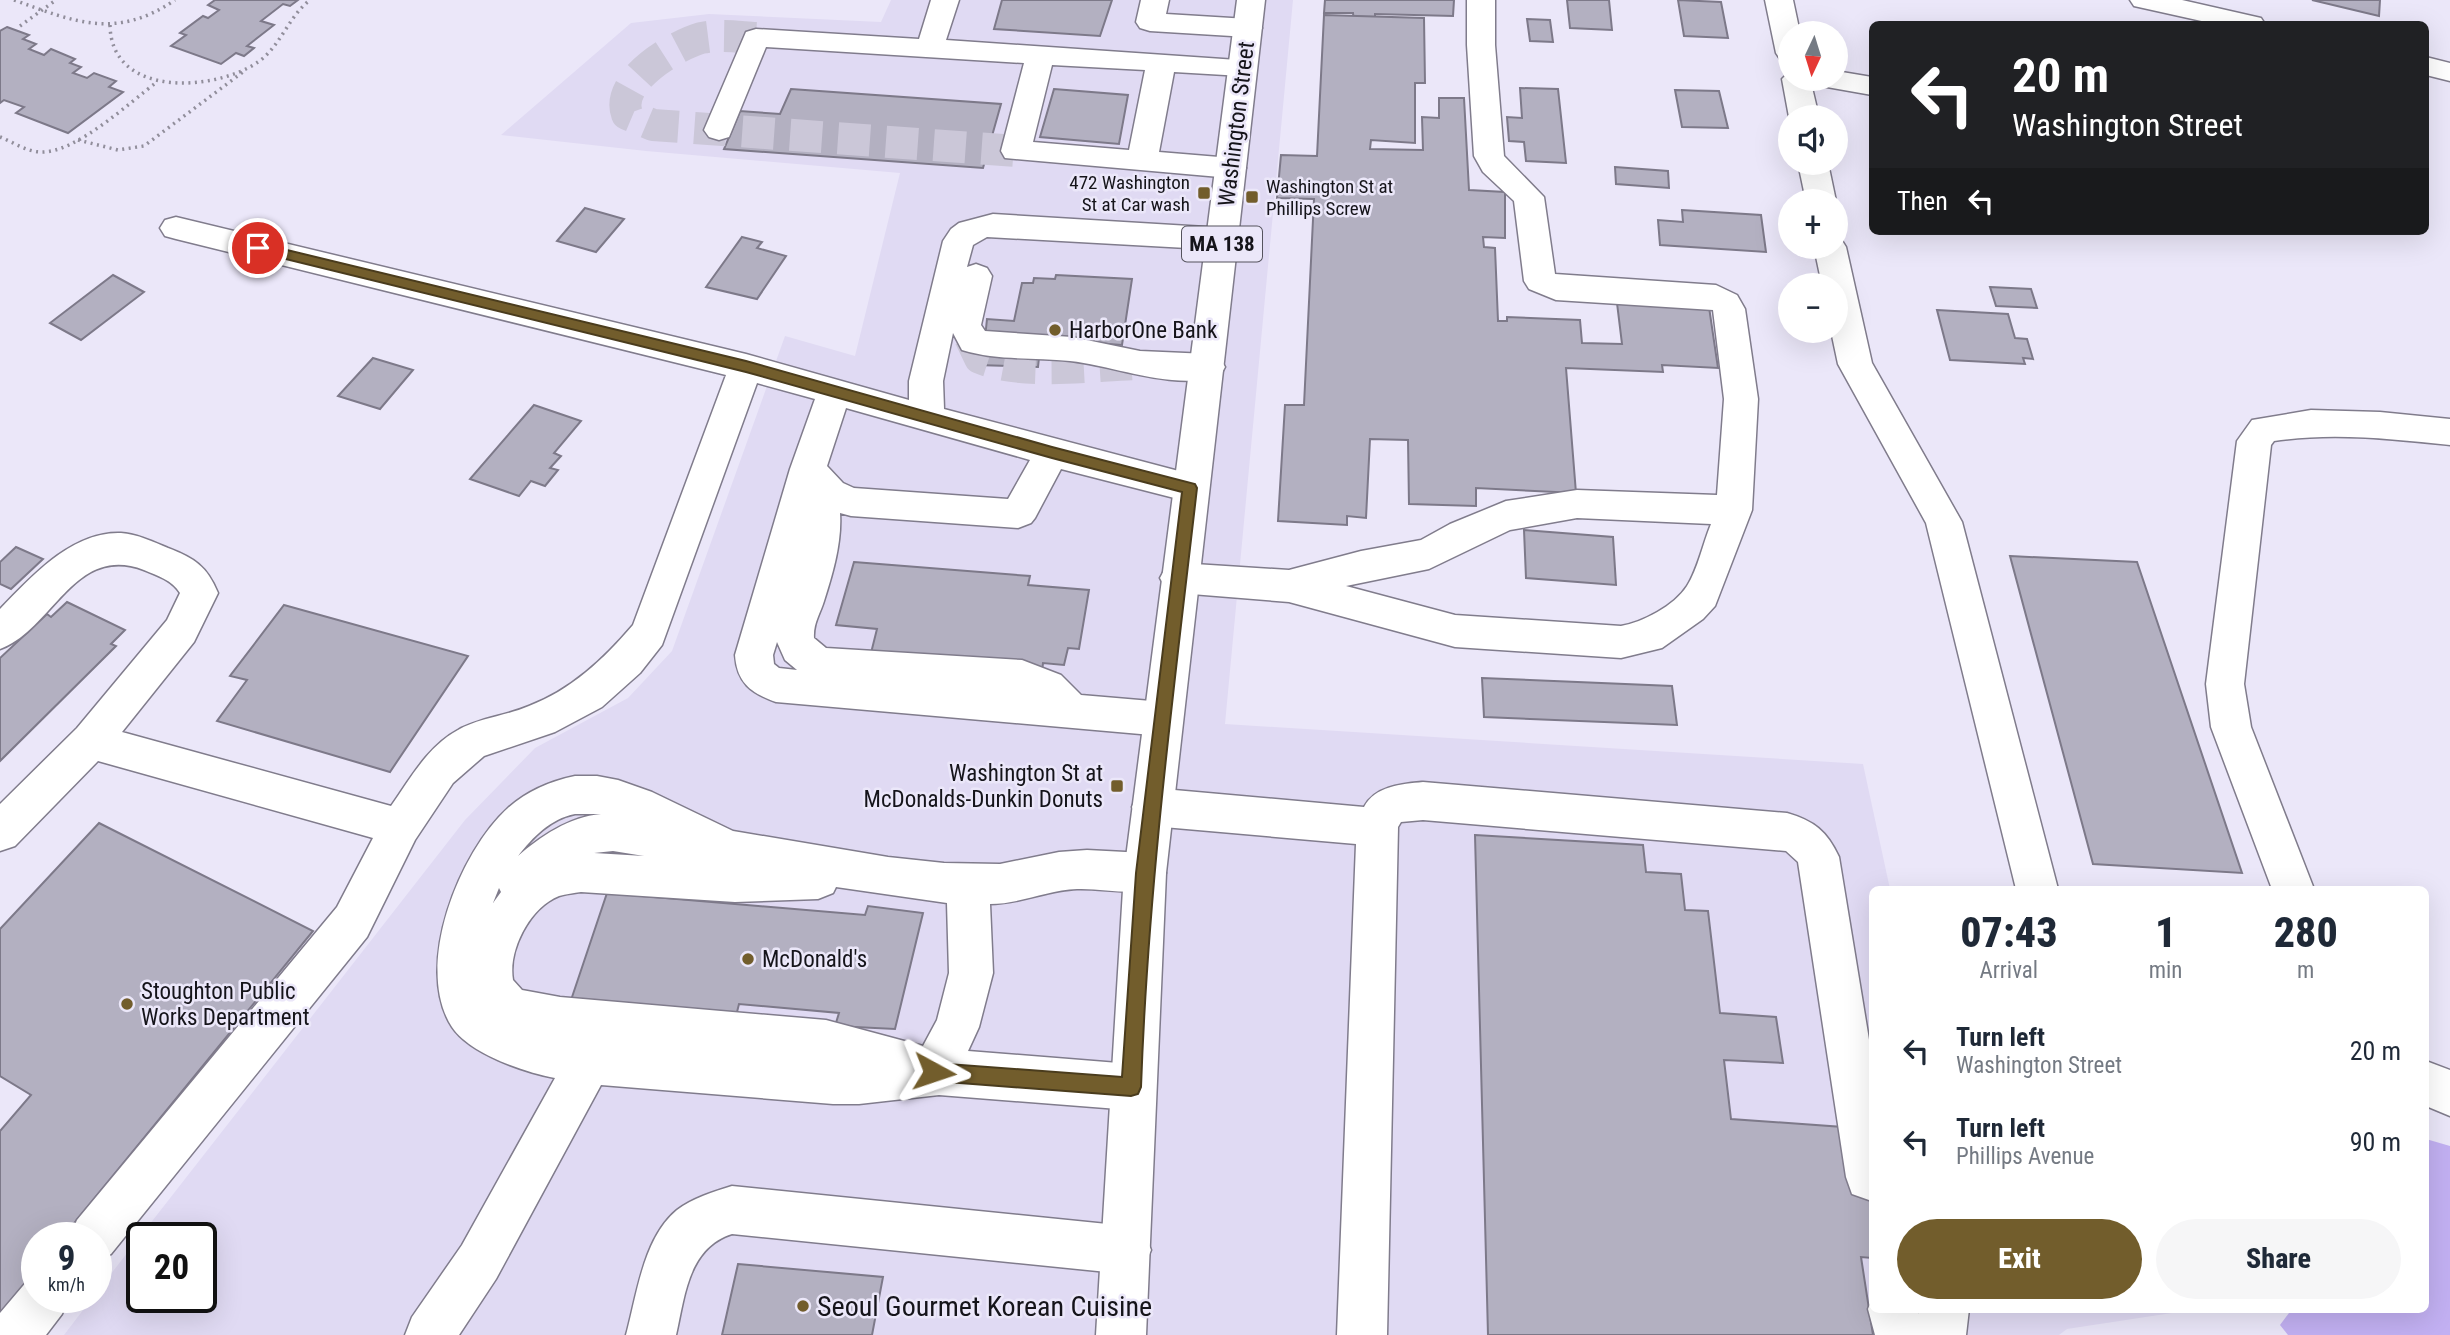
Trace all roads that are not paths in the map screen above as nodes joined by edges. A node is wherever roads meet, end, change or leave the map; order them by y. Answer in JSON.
{"nodes":[{"id":1,"x":945,"y":0,"type":"edge"},
{"id":2,"x":1155,"y":0,"type":"edge"},
{"id":3,"x":1481,"y":0,"type":"edge"},
{"id":4,"x":1779,"y":0,"type":"edge"},
{"id":5,"x":2144,"y":0,"type":"edge"},
{"id":6,"x":1250,"y":14,"type":"edge"},
{"id":7,"x":1783,"y":21,"type":"edge"},
{"id":8,"x":2238,"y":21,"type":"edge"},
{"id":9,"x":930,"y":48,"type":"junction"},
{"id":10,"x":1040,"y":55,"type":"junction"},
{"id":11,"x":1161,"y":63,"type":"junction"},
{"id":12,"x":1242,"y":67,"type":"junction"},
{"id":13,"x":2429,"y":67,"type":"edge"},
{"id":14,"x":2450,"y":72,"type":"edge"},
{"id":15,"x":1848,"y":82,"type":"edge"},
{"id":16,"x":1869,"y":85,"type":"edge"},
{"id":17,"x":723,"y":120,"type":"dead end"},
{"id":18,"x":1142,"y":161,"type":"junction"},
{"id":19,"x":1231,"y":169,"type":"junction"},
{"id":20,"x":986,"y":226,"type":"junction"},
{"id":21,"x":176,"y":228,"type":"dead end"},
{"id":22,"x":1223,"y":239,"type":"junction"},
{"id":23,"x":1832,"y":259,"type":"edge"},
{"id":24,"x":746,"y":367,"type":"junction"},
{"id":25,"x":1208,"y":367,"type":"junction"},
{"id":26,"x":835,"y":391,"type":"junction"},
{"id":27,"x":928,"y":418,"type":"junction"},
{"id":28,"x":2450,"y":432,"type":"edge"},
{"id":29,"x":1052,"y":453,"type":"junction"},
{"id":30,"x":808,"y":469,"type":"junction"},
{"id":31,"x":1190,"y":488,"type":"junction"},
{"id":32,"x":1734,"y":510,"type":"junction"},
{"id":33,"x":1179,"y":578,"type":"junction"},
{"id":34,"x":1289,"y":586,"type":"junction"},
{"id":35,"x":0,"y":633,"type":"edge"},
{"id":36,"x":1072,"y":711,"type":"junction"},
{"id":37,"x":1163,"y":719,"type":"junction"},
{"id":38,"x":91,"y":741,"type":"junction"},
{"id":39,"x":1152,"y":807,"type":"junction"},
{"id":40,"x":400,"y":827,"type":"junction"},
{"id":41,"x":1377,"y":827,"type":"junction"},
{"id":42,"x":0,"y":832,"type":"edge"},
{"id":43,"x":1145,"y":873,"type":"junction"},
{"id":44,"x":876,"y":876,"type":"junction"},
{"id":45,"x":968,"y":883,"type":"junction"},
{"id":46,"x":2036,"y":886,"type":"edge"},
{"id":47,"x":2292,"y":886,"type":"edge"},
{"id":48,"x":1831,"y":944,"type":"junction"},
{"id":49,"x":1869,"y":1026,"type":"edge"},
{"id":50,"x":589,"y":1062,"type":"junction"},
{"id":51,"x":934,"y":1072,"type":"junction"},
{"id":52,"x":2429,"y":1085,"type":"edge"},
{"id":53,"x":1131,"y":1087,"type":"junction"},
{"id":54,"x":1869,"y":1090,"type":"edge"},
{"id":55,"x":2450,"y":1093,"type":"edge"},
{"id":56,"x":1869,"y":1177,"type":"dead end"},
{"id":57,"x":106,"y":1222,"type":"edge"},
{"id":58,"x":1127,"y":1250,"type":"junction"},
{"id":59,"x":32,"y":1313,"type":"edge"},
{"id":60,"x":1894,"y":1313,"type":"edge"},
{"id":61,"x":1910,"y":1313,"type":"edge"},
{"id":62,"x":1944,"y":1313,"type":"edge"},
{"id":63,"x":14,"y":1335,"type":"edge"},
{"id":64,"x":430,"y":1335,"type":"edge"},
{"id":65,"x":651,"y":1335,"type":"edge"},
{"id":66,"x":1121,"y":1335,"type":"edge"},
{"id":67,"x":1362,"y":1335,"type":"edge"},
{"id":68,"x":1900,"y":1335,"type":"edge"},
{"id":69,"x":1913,"y":1335,"type":"edge"},
{"id":70,"x":1941,"y":1335,"type":"edge"}],
"edges":[{"from":1,"to":9,"type":"street"},
{"from":2,"to":6,"type":"street"},
{"from":3,"to":32,"type":"street"},
{"from":4,"to":7,"type":"street"},
{"from":5,"to":8,"type":"street"},
{"from":6,"to":12,"type":"street","name":"Washington Street","number":"MA 138"},
{"from":9,"to":10,"type":"street"},
{"from":9,"to":17,"type":"street"},
{"from":10,"to":11,"type":"street"},
{"from":10,"to":18,"type":"street"},
{"from":11,"to":12,"type":"street"},
{"from":11,"to":18,"type":"street"},
{"from":12,"to":19,"type":"street","name":"Washington Street","number":"MA 138"},
{"from":13,"to":14,"type":"street"},
{"from":15,"to":16,"type":"street"},
{"from":18,"to":19,"type":"street"},
{"from":19,"to":22,"type":"street","name":"Washington Street","number":"MA 138"},
{"from":20,"to":22,"type":"street"},
{"from":20,"to":25,"type":"street"},
{"from":20,"to":27,"type":"street"},
{"from":21,"to":24,"type":"street"},
{"from":22,"to":25,"type":"street","name":"Washington Street","number":"MA 138"},
{"from":23,"to":46,"type":"street"},
{"from":24,"to":26,"type":"street"},
{"from":24,"to":40,"type":"street"},
{"from":25,"to":31,"type":"street","name":"Washington Street","number":"MA 138"},
{"from":26,"to":27,"type":"street"},
{"from":26,"to":30,"type":"street"},
{"from":27,"to":29,"type":"street"},
{"from":28,"to":47,"type":"street"},
{"from":29,"to":30,"type":"street"},
{"from":29,"to":31,"type":"street"},
{"from":30,"to":36,"type":"street"},
{"from":30,"to":36,"type":"street"},
{"from":31,"to":33,"type":"street","name":"Washington Street","number":"MA 138"},
{"from":32,"to":34,"type":"street"},
{"from":32,"to":34,"type":"street"},
{"from":33,"to":34,"type":"street"},
{"from":33,"to":37,"type":"street","name":"Washington Street","number":"MA 138"},
{"from":35,"to":38,"type":"street"},
{"from":36,"to":37,"type":"street"},
{"from":37,"to":39,"type":"street","name":"Washington Street","number":"MA 138"},
{"from":38,"to":40,"type":"street"},
{"from":38,"to":42,"type":"street"},
{"from":39,"to":41,"type":"street"},
{"from":39,"to":43,"type":"street","name":"Washington Street","number":"MA 138"},
{"from":40,"to":57,"type":"street"},
{"from":41,"to":48,"type":"street"},
{"from":41,"to":67,"type":"street"},
{"from":43,"to":45,"type":"street"},
{"from":43,"to":53,"type":"street","name":"Washington Street","number":"MA 138"},
{"from":44,"to":45,"type":"street"},
{"from":44,"to":50,"type":"street"},
{"from":44,"to":51,"type":"street"},
{"from":45,"to":51,"type":"street"},
{"from":48,"to":49,"type":"street"},
{"from":48,"to":54,"type":"street"},
{"from":48,"to":56,"type":"street"},
{"from":50,"to":51,"type":"street"},
{"from":50,"to":64,"type":"street"},
{"from":51,"to":53,"type":"street"},
{"from":52,"to":55,"type":"street"},
{"from":53,"to":58,"type":"street","name":"Washington Street","number":"MA 138"},
{"from":58,"to":65,"type":"street"},
{"from":58,"to":66,"type":"street","name":"Washington Street","number":"MA 138"},
{"from":59,"to":63,"type":"street"},
{"from":60,"to":68,"type":"street"},
{"from":61,"to":69,"type":"street"},
{"from":62,"to":70,"type":"street"}]}
